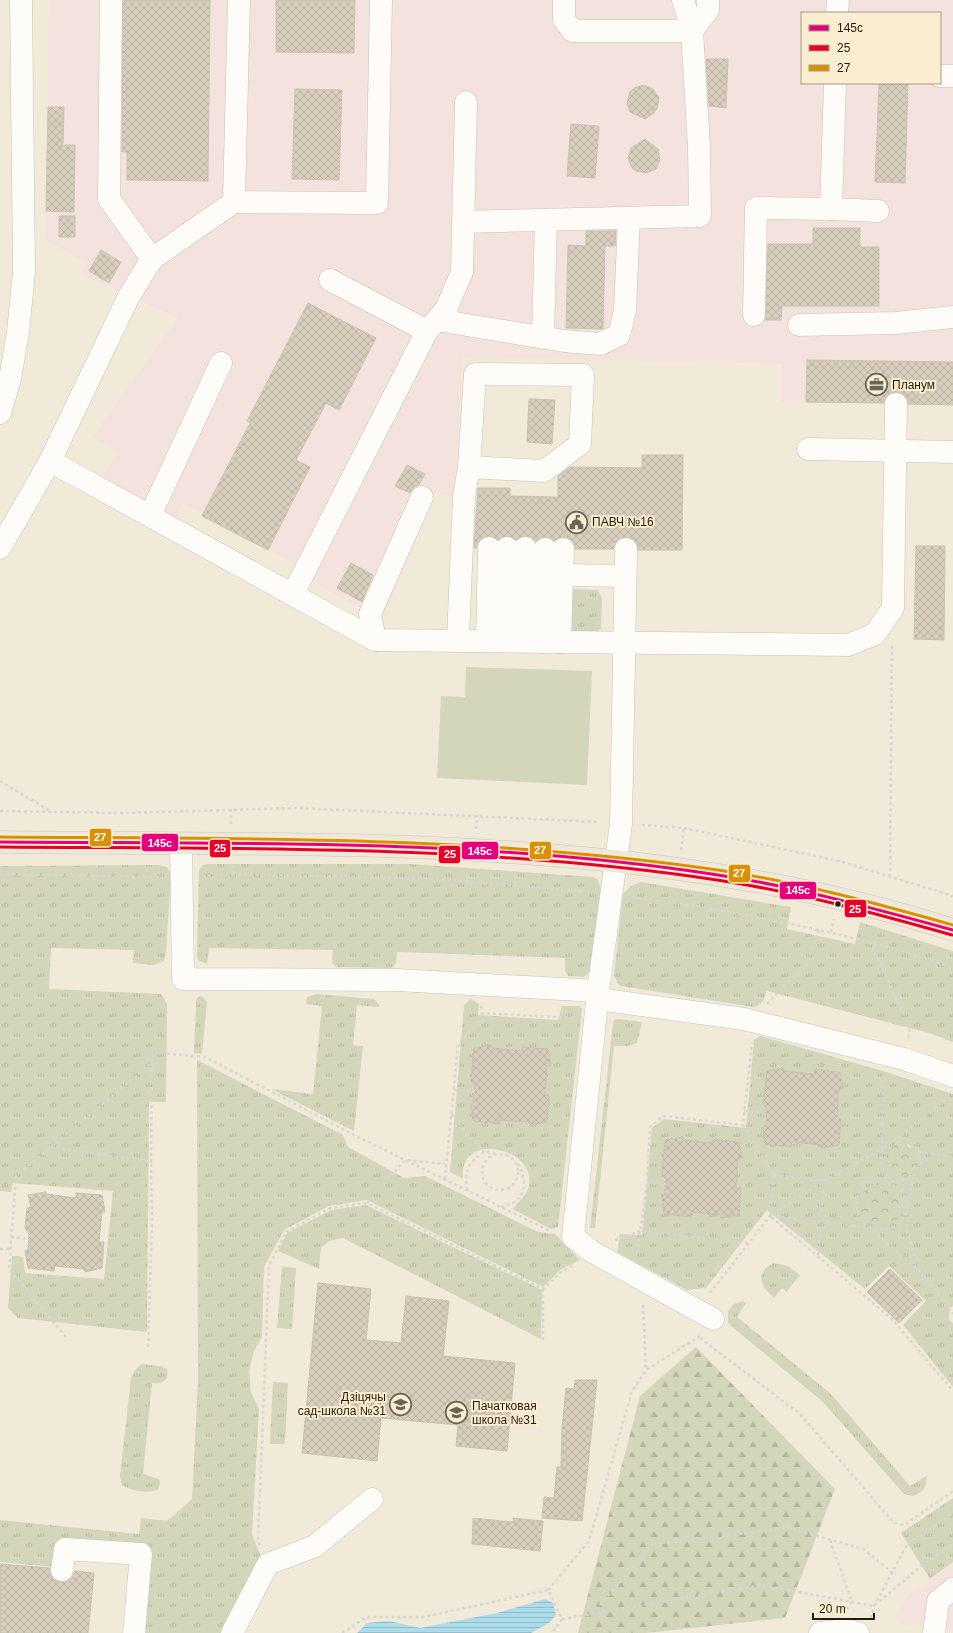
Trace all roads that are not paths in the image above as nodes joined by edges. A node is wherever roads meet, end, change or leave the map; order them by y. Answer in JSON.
{"nodes":[{"id":1,"x":21,"y":0,"type":"edge"},
{"id":2,"x":111,"y":0,"type":"edge"},
{"id":3,"x":239,"y":0,"type":"edge"},
{"id":4,"x":381,"y":0,"type":"edge"},
{"id":5,"x":564,"y":0,"type":"edge"},
{"id":6,"x":683,"y":0,"type":"edge"},
{"id":7,"x":708,"y":0,"type":"edge"},
{"id":8,"x":838,"y":0,"type":"edge"},
{"id":9,"x":837,"y":12,"type":"edge"},
{"id":10,"x":692,"y":32,"type":"junction"},
{"id":11,"x":941,"y":76,"type":"edge"},
{"id":12,"x":953,"y":76,"type":"edge"},
{"id":13,"x":835,"y":84,"type":"edge"},
{"id":14,"x":466,"y":102,"type":"dead end"},
{"id":15,"x":234,"y":202,"type":"junction"},
{"id":16,"x":831,"y":209,"type":"junction"},
{"id":17,"x":878,"y":211,"type":"dead end"},
{"id":18,"x":628,"y":218,"type":"junction"},
{"id":19,"x":546,"y":220,"type":"junction"},
{"id":20,"x":463,"y":222,"type":"junction"},
{"id":21,"x":152,"y":259,"type":"junction"},
{"id":22,"x":330,"y":280,"type":"dead end"},
{"id":23,"x":754,"y":315,"type":"dead end"},
{"id":24,"x":953,"y":318,"type":"edge"},
{"id":25,"x":799,"y":325,"type":"dead end"},
{"id":26,"x":432,"y":326,"type":"junction"},
{"id":27,"x":543,"y":338,"type":"junction"},
{"id":28,"x":221,"y":363,"type":"dead end"},
{"id":29,"x":896,"y":404,"type":"dead end"},
{"id":30,"x":0,"y":413,"type":"edge"},
{"id":31,"x":808,"y":449,"type":"dead end"},
{"id":32,"x":895,"y":450,"type":"junction"},
{"id":33,"x":953,"y":452,"type":"edge"},
{"id":34,"x":50,"y":461,"type":"junction"},
{"id":35,"x":469,"y":467,"type":"junction"},
{"id":36,"x":422,"y":497,"type":"dead end"},
{"id":37,"x":150,"y":516,"type":"junction"},
{"id":38,"x":0,"y":548,"type":"edge"},
{"id":39,"x":526,"y":548,"type":"junction"},
{"id":40,"x":626,"y":549,"type":"dead end"},
{"id":41,"x":562,"y":575,"type":"junction"},
{"id":42,"x":626,"y":576,"type":"junction"},
{"id":43,"x":293,"y":594,"type":"junction"},
{"id":44,"x":458,"y":639,"type":"junction"},
{"id":45,"x":375,"y":640,"type":"junction"},
{"id":46,"x":523,"y":641,"type":"junction"},
{"id":47,"x":624,"y":644,"type":"junction"},
{"id":48,"x":0,"y":842,"type":"edge"},
{"id":49,"x":181,"y":844,"type":"junction"},
{"id":50,"x":615,"y":860,"type":"junction"},
{"id":51,"x":953,"y":930,"type":"edge"},
{"id":52,"x":597,"y":995,"type":"junction"},
{"id":53,"x":953,"y":1076,"type":"edge"},
{"id":54,"x":708,"y":1316,"type":"road end"},
{"id":55,"x":372,"y":1499,"type":"dead end"},
{"id":56,"x":62,"y":1570,"type":"dead end"},
{"id":57,"x":953,"y":1589,"type":"edge"},
{"id":58,"x":864,"y":1626,"type":"edge"},
{"id":59,"x":827,"y":1632,"type":"edge"},
{"id":60,"x":134,"y":1633,"type":"edge"},
{"id":61,"x":232,"y":1633,"type":"edge"},
{"id":62,"x":934,"y":1633,"type":"edge"}],
"edges":[{"from":1,"to":30,"type":"street"},
{"from":2,"to":21,"type":"street"},
{"from":3,"to":15,"type":"street"},
{"from":4,"to":15,"type":"street"},
{"from":5,"to":10,"type":"street"},
{"from":6,"to":10,"type":"street"},
{"from":7,"to":10,"type":"street"},
{"from":8,"to":9,"type":"street"},
{"from":10,"to":18,"type":"street"},
{"from":11,"to":12,"type":"street"},
{"from":13,"to":16,"type":"street"},
{"from":14,"to":20,"type":"street"},
{"from":15,"to":21,"type":"street"},
{"from":16,"to":17,"type":"street"},
{"from":16,"to":23,"type":"street"},
{"from":18,"to":19,"type":"street"},
{"from":18,"to":27,"type":"street"},
{"from":19,"to":20,"type":"street"},
{"from":19,"to":27,"type":"street"},
{"from":20,"to":26,"type":"street"},
{"from":21,"to":34,"type":"street"},
{"from":22,"to":26,"type":"street"},
{"from":24,"to":25,"type":"street"},
{"from":26,"to":27,"type":"street"},
{"from":26,"to":43,"type":"street"},
{"from":28,"to":37,"type":"street"},
{"from":29,"to":32,"type":"street"},
{"from":31,"to":32,"type":"street"},
{"from":32,"to":33,"type":"street"},
{"from":32,"to":47,"type":"street"},
{"from":34,"to":37,"type":"street"},
{"from":34,"to":38,"type":"street"},
{"from":35,"to":35,"type":"street"},
{"from":35,"to":44,"type":"street"},
{"from":36,"to":45,"type":"street"},
{"from":37,"to":43,"type":"street"},
{"from":39,"to":41,"type":"street"},
{"from":39,"to":46,"type":"street"},
{"from":39,"to":46,"type":"street"},
{"from":40,"to":42,"type":"street"},
{"from":41,"to":42,"type":"street"},
{"from":41,"to":46,"type":"street"},
{"from":42,"to":47,"type":"street"},
{"from":43,"to":45,"type":"street"},
{"from":44,"to":45,"type":"street"},
{"from":44,"to":46,"type":"street"},
{"from":46,"to":47,"type":"street"},
{"from":47,"to":50,"type":"street"},
{"from":48,"to":49,"type":"main road"},
{"from":49,"to":50,"type":"main road"},
{"from":49,"to":52,"type":"street"},
{"from":50,"to":51,"type":"main road"},
{"from":50,"to":52,"type":"street"},
{"from":52,"to":53,"type":"street"},
{"from":52,"to":54,"type":"street"},
{"from":55,"to":61,"type":"street"},
{"from":56,"to":60,"type":"street"},
{"from":57,"to":62,"type":"street"},
{"from":58,"to":59,"type":"street"}]}
